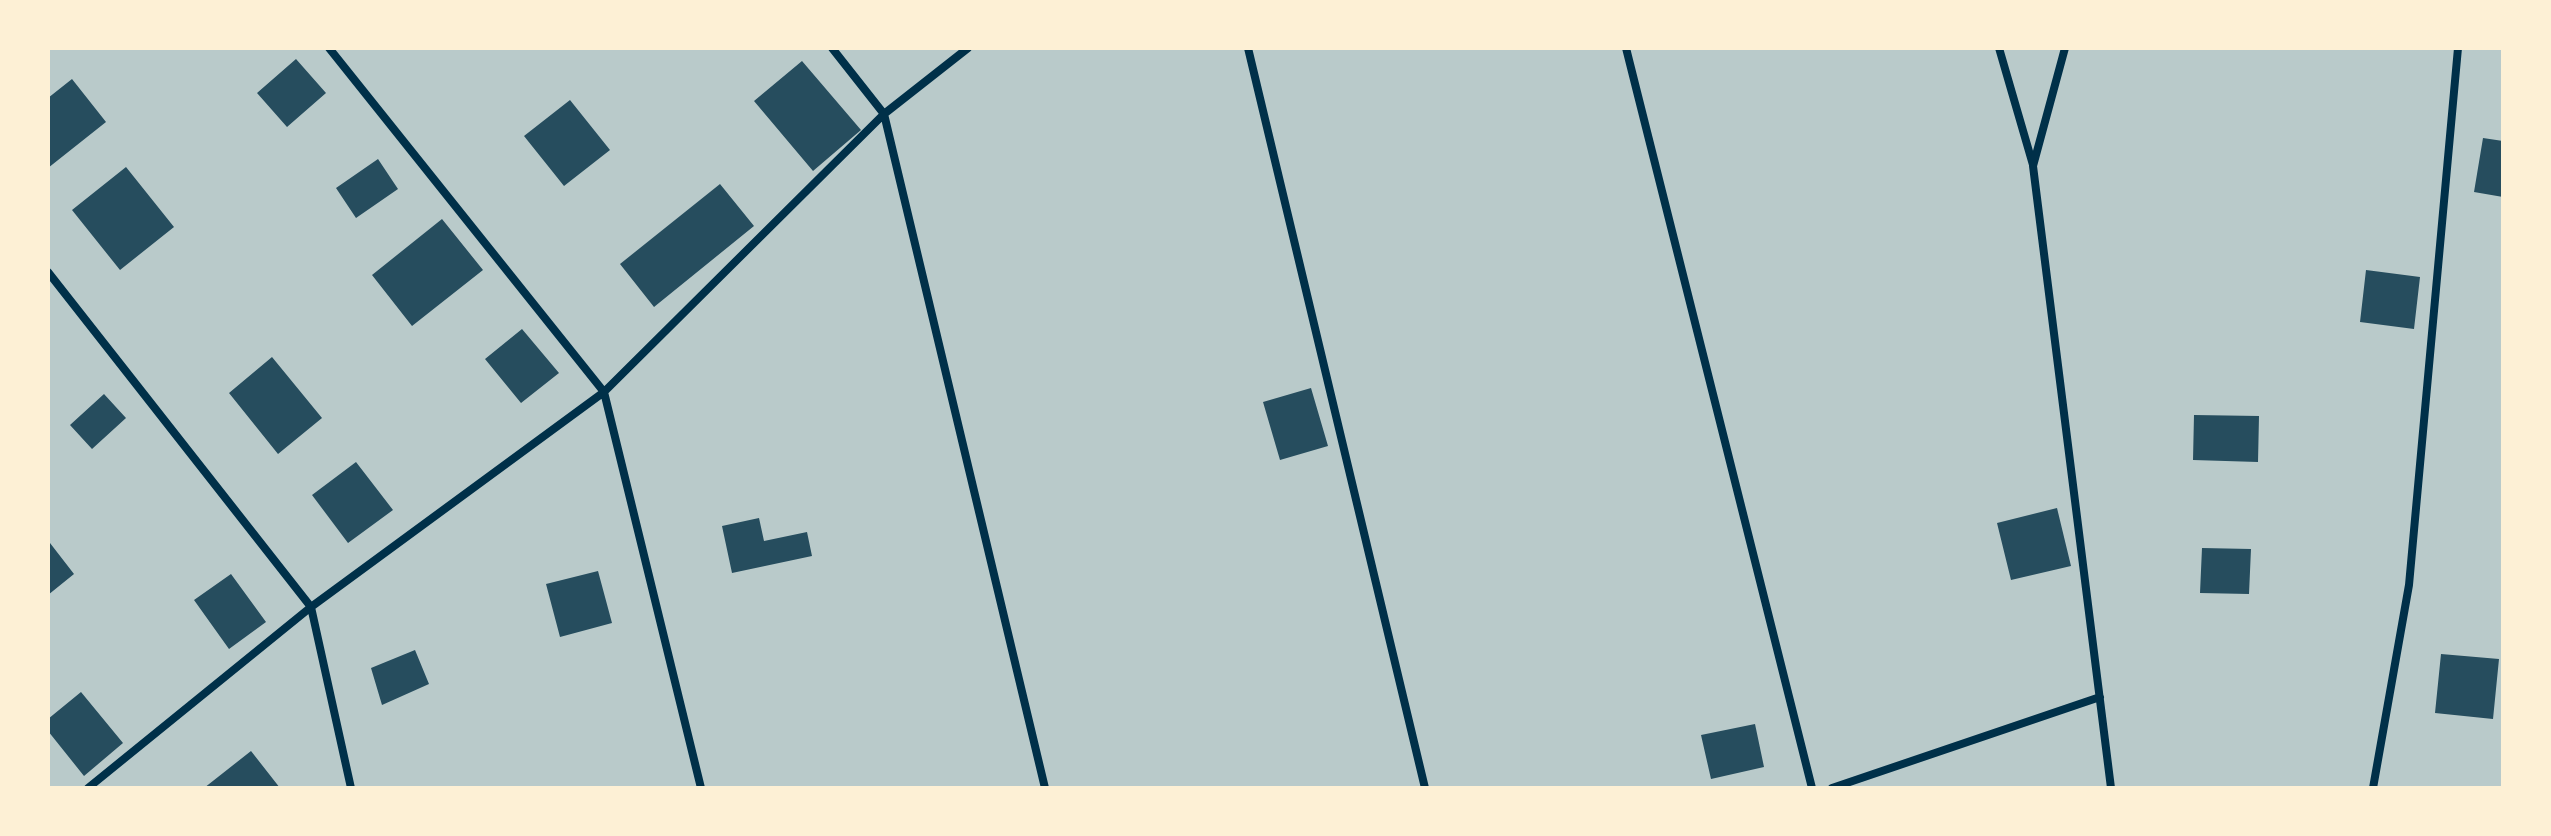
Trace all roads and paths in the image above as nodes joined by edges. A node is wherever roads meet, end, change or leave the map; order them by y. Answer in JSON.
{"nodes":[{"id":1,"x":329,"y":48,"type":"edge"},
{"id":2,"x":832,"y":48,"type":"edge"},
{"id":3,"x":968,"y":48,"type":"edge"},
{"id":4,"x":1248,"y":48,"type":"edge"},
{"id":5,"x":1626,"y":48,"type":"edge"},
{"id":6,"x":1999,"y":48,"type":"edge"},
{"id":7,"x":2065,"y":48,"type":"edge"},
{"id":8,"x":2458,"y":48,"type":"edge"},
{"id":9,"x":884,"y":114,"type":"junction"},
{"id":10,"x":2033,"y":166,"type":"junction"},
{"id":11,"x":48,"y":272,"type":"edge"},
{"id":12,"x":604,"y":392,"type":"junction"},
{"id":13,"x":311,"y":607,"type":"junction"},
{"id":14,"x":2100,"y":697,"type":"junction"},
{"id":15,"x":88,"y":788,"type":"edge"},
{"id":16,"x":351,"y":788,"type":"edge"},
{"id":17,"x":701,"y":788,"type":"edge"},
{"id":18,"x":1045,"y":788,"type":"edge"},
{"id":19,"x":1425,"y":788,"type":"edge"},
{"id":20,"x":1812,"y":788,"type":"edge"},
{"id":21,"x":1832,"y":788,"type":"edge"},
{"id":22,"x":2111,"y":788,"type":"edge"},
{"id":23,"x":2373,"y":788,"type":"edge"}],
"edges":[{"from":1,"to":12,"type":"street"},
{"from":2,"to":9,"type":"street"},
{"from":3,"to":9,"type":"street"},
{"from":4,"to":19,"type":"street"},
{"from":5,"to":20,"type":"street"},
{"from":6,"to":10,"type":"street"},
{"from":7,"to":10,"type":"street"},
{"from":8,"to":23,"type":"street"},
{"from":9,"to":12,"type":"street"},
{"from":9,"to":18,"type":"street"},
{"from":10,"to":14,"type":"street"},
{"from":11,"to":13,"type":"street"},
{"from":12,"to":13,"type":"street"},
{"from":12,"to":17,"type":"street"},
{"from":13,"to":15,"type":"street"},
{"from":13,"to":16,"type":"street"},
{"from":14,"to":21,"type":"street"},
{"from":14,"to":22,"type":"street"}]}
